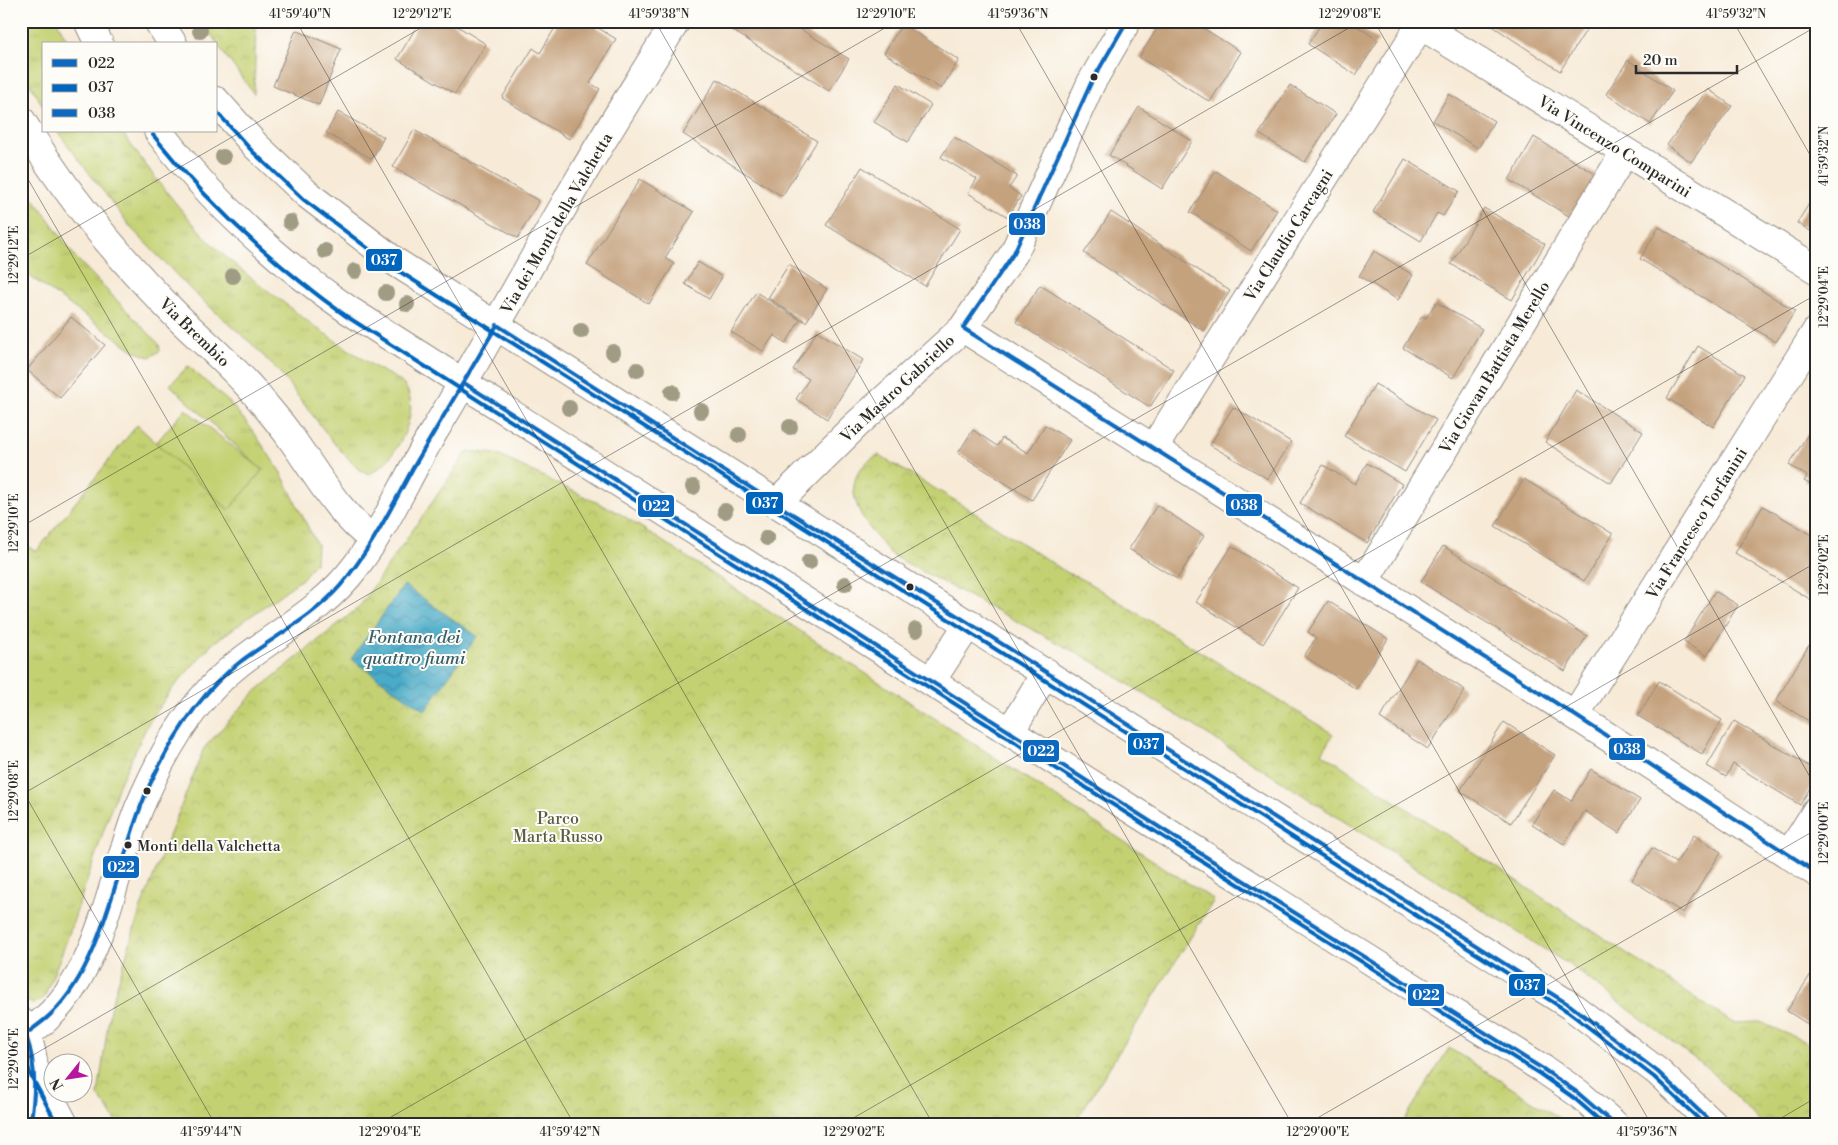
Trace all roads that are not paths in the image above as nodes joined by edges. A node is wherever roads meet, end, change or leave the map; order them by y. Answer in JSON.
{"nodes":[{"id":1,"x":88,"y":21,"type":"edge"},
{"id":2,"x":158,"y":21,"type":"edge"},
{"id":3,"x":676,"y":21,"type":"edge"},
{"id":4,"x":1126,"y":21,"type":"edge"},
{"id":5,"x":1419,"y":23,"type":"edge"},
{"id":6,"x":98,"y":42,"type":"edge"},
{"id":7,"x":172,"y":42,"type":"edge"},
{"id":8,"x":218,"y":103,"type":"edge"},
{"id":9,"x":21,"y":120,"type":"edge"},
{"id":10,"x":159,"y":132,"type":"edge"},
{"id":11,"x":1625,"y":152,"type":"junction"},
{"id":12,"x":1817,"y":270,"type":"edge"},
{"id":13,"x":497,"y":325,"type":"junction"},
{"id":14,"x":964,"y":328,"type":"junction"},
{"id":15,"x":1817,"y":330,"type":"edge"},
{"id":16,"x":464,"y":383,"type":"junction"},
{"id":17,"x":1153,"y":449,"type":"junction"},
{"id":18,"x":776,"y":504,"type":"junction"},
{"id":19,"x":374,"y":540,"type":"junction"},
{"id":20,"x":1364,"y":582,"type":"junction"},
{"id":21,"x":969,"y":623,"type":"junction"},
{"id":22,"x":1046,"y":672,"type":"junction"},
{"id":23,"x":931,"y":681,"type":"junction"},
{"id":24,"x":1575,"y":715,"type":"junction"},
{"id":25,"x":1010,"y":732,"type":"junction"},
{"id":26,"x":1817,"y":810,"type":"edge"},
{"id":27,"x":1789,"y":855,"type":"junction"},
{"id":28,"x":1817,"y":873,"type":"edge"},
{"id":29,"x":24,"y":1028,"type":"edge"},
{"id":30,"x":36,"y":1072,"type":"junction"},
{"id":31,"x":30,"y":1124,"type":"edge"},
{"id":32,"x":64,"y":1124,"type":"edge"},
{"id":33,"x":1614,"y":1124,"type":"edge"},
{"id":34,"x":1713,"y":1124,"type":"edge"}],
"edges":[{"from":1,"to":6,"type":"street"},
{"from":2,"to":7,"type":"street"},
{"from":3,"to":13,"type":"street","name":"Via dei Monti della Valchetta"},
{"from":4,"to":14,"type":"street","name":"Via Mastro Gabriello"},
{"from":5,"to":11,"type":"street","name":"Via Vincenzo Comparini"},
{"from":5,"to":17,"type":"street","name":"Via Claudio Carcagni"},
{"from":8,"to":13,"type":"street"},
{"from":9,"to":19,"type":"street","name":"Via Brembio"},
{"from":10,"to":16,"type":"street"},
{"from":11,"to":12,"type":"street","name":"Via Vincenzo Comparini"},
{"from":11,"to":20,"type":"street","name":"Via Giovan Battista Merello"},
{"from":13,"to":16,"type":"street","name":"Via dei Monti della Valchetta"},
{"from":13,"to":18,"type":"street"},
{"from":14,"to":17,"type":"street"},
{"from":14,"to":18,"type":"street","name":"Via Mastro Gabriello"},
{"from":15,"to":24,"type":"street","name":"Via Francesco Torfanini"},
{"from":16,"to":19,"type":"street","name":"Via dei Monti della Valchetta"},
{"from":16,"to":23,"type":"street"},
{"from":17,"to":20,"type":"street"},
{"from":18,"to":21,"type":"street"},
{"from":19,"to":29,"type":"street","name":"Via dei Monti della Valchetta"},
{"from":20,"to":24,"type":"street"},
{"from":21,"to":22,"type":"street"},
{"from":21,"to":23,"type":"street"},
{"from":22,"to":25,"type":"street"},
{"from":22,"to":34,"type":"street"},
{"from":23,"to":25,"type":"street"},
{"from":24,"to":27,"type":"street"},
{"from":25,"to":33,"type":"street"},
{"from":26,"to":27,"type":"street"},
{"from":27,"to":28,"type":"street"},
{"from":29,"to":30,"type":"street"},
{"from":30,"to":31,"type":"street"},
{"from":30,"to":32,"type":"street"}]}
